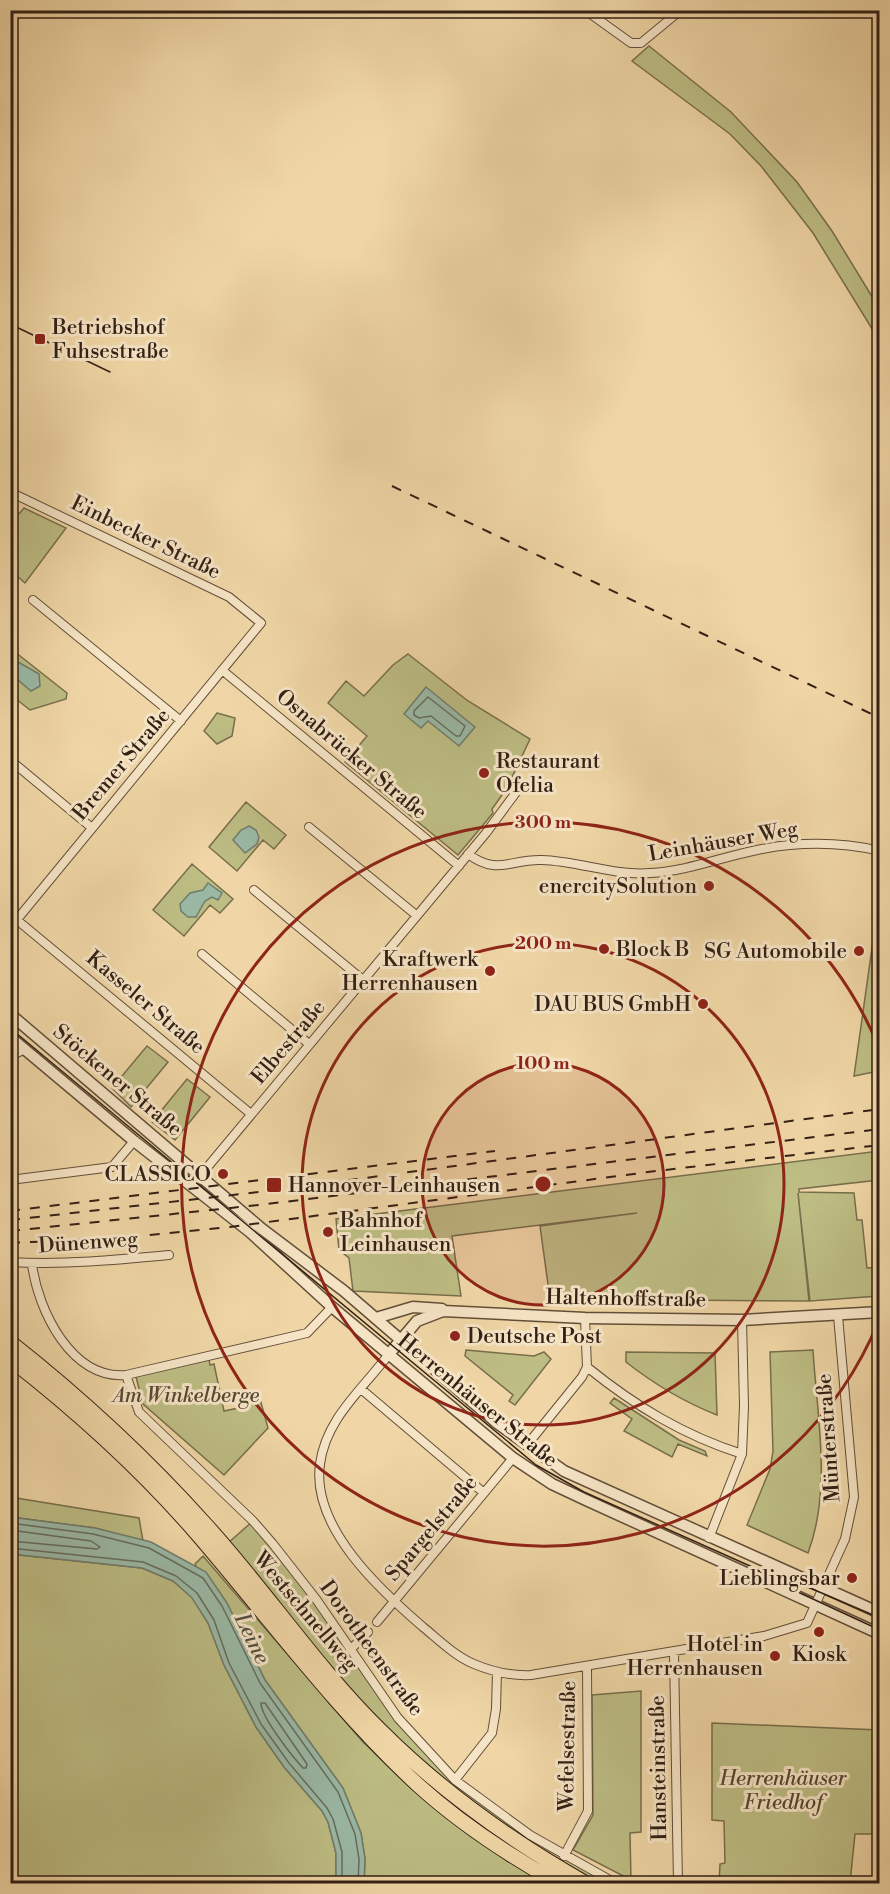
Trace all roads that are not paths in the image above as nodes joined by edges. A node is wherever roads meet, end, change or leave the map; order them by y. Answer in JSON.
{"nodes":[{"id":1,"x":585,"y":10,"type":"edge"},
{"id":2,"x":681,"y":10,"type":"edge"},
{"id":3,"x":10,"y":492,"type":"edge"},
{"id":4,"x":33,"y":600,"type":"dead end"},
{"id":5,"x":261,"y":623,"type":"joint"},
{"id":6,"x":222,"y":670,"type":"junction"},
{"id":7,"x":181,"y":721,"type":"junction"},
{"id":8,"x":10,"y":760,"type":"edge"},
{"id":9,"x":517,"y":791,"type":"dead end"},
{"id":10,"x":309,"y":827,"type":"dead end"},
{"id":11,"x":92,"y":828,"type":"junction"},
{"id":12,"x":879,"y":851,"type":"edge"},
{"id":13,"x":468,"y":854,"type":"junction"},
{"id":14,"x":459,"y":866,"type":"junction"},
{"id":15,"x":254,"y":890,"type":"dead end"},
{"id":16,"x":416,"y":915,"type":"junction"},
{"id":17,"x":17,"y":920,"type":"junction"},
{"id":18,"x":10,"y":928,"type":"edge"},
{"id":19,"x":202,"y":954,"type":"dead end"},
{"id":20,"x":363,"y":980,"type":"junction"},
{"id":21,"x":10,"y":1014,"type":"edge"},
{"id":22,"x":10,"y":1037,"type":"edge"},
{"id":23,"x":309,"y":1044,"type":"junction"},
{"id":24,"x":26,"y":1049,"type":"junction"},
{"id":25,"x":13,"y":1055,"type":"dead end"},
{"id":26,"x":251,"y":1114,"type":"junction"},
{"id":27,"x":134,"y":1141,"type":"junction"},
{"id":28,"x":200,"y":1176,"type":"junction"},
{"id":29,"x":10,"y":1179,"type":"edge"},
{"id":30,"x":185,"y":1181,"type":"joint"},
{"id":31,"x":169,"y":1255,"type":"dead end"},
{"id":32,"x":10,"y":1262,"type":"edge"},
{"id":33,"x":32,"y":1264,"type":"junction"},
{"id":34,"x":332,"y":1307,"type":"junction"},
{"id":35,"x":451,"y":1311,"type":"junction"},
{"id":36,"x":879,"y":1312,"type":"edge"},
{"id":37,"x":838,"y":1316,"type":"junction"},
{"id":38,"x":376,"y":1318,"type":"junction"},
{"id":39,"x":585,"y":1318,"type":"junction"},
{"id":40,"x":742,"y":1320,"type":"junction"},
{"id":41,"x":401,"y":1340,"type":"junction"},
{"id":42,"x":10,"y":1342,"type":"edge"},
{"id":43,"x":389,"y":1354,"type":"junction"},
{"id":44,"x":10,"y":1359,"type":"edge"},
{"id":45,"x":587,"y":1367,"type":"junction"},
{"id":46,"x":126,"y":1375,"type":"junction"},
{"id":47,"x":361,"y":1389,"type":"junction"},
{"id":48,"x":527,"y":1444,"type":"junction"},
{"id":49,"x":742,"y":1455,"type":"junction"},
{"id":50,"x":513,"y":1458,"type":"junction"},
{"id":51,"x":484,"y":1493,"type":"junction"},
{"id":52,"x":709,"y":1538,"type":"junction"},
{"id":53,"x":824,"y":1588,"type":"junction"},
{"id":54,"x":393,"y":1602,"type":"junction"},
{"id":55,"x":816,"y":1606,"type":"junction"},
{"id":56,"x":879,"y":1613,"type":"edge"},
{"id":57,"x":376,"y":1622,"type":"dead end"},
{"id":58,"x":368,"y":1632,"type":"dead end"},
{"id":59,"x":879,"y":1634,"type":"edge"},
{"id":60,"x":350,"y":1650,"type":"junction"},
{"id":61,"x":674,"y":1652,"type":"junction"},
{"id":62,"x":586,"y":1667,"type":"junction"},
{"id":63,"x":497,"y":1672,"type":"junction"},
{"id":64,"x":454,"y":1780,"type":"junction"},
{"id":65,"x":564,"y":1856,"type":"junction"},
{"id":66,"x":560,"y":1884,"type":"edge"},
{"id":67,"x":587,"y":1884,"type":"edge"},
{"id":68,"x":617,"y":1884,"type":"edge"},
{"id":69,"x":678,"y":1884,"type":"edge"}],
"edges":[{"from":1,"to":2,"type":"street"},
{"from":3,"to":5,"type":"street","name":"Einbecker Straße"},
{"from":4,"to":7,"type":"street"},
{"from":5,"to":6,"type":"street","name":"Bremer Straße"},
{"from":6,"to":7,"type":"street","name":"Bremer Straße"},
{"from":6,"to":14,"type":"street","name":"Osnabrücker Straße"},
{"from":7,"to":11,"type":"street","name":"Bremer Straße"},
{"from":8,"to":11,"type":"street"},
{"from":9,"to":13,"type":"street","name":"Elbestraße"},
{"from":10,"to":16,"type":"street"},
{"from":11,"to":17,"type":"street","name":"Bremer Straße"},
{"from":12,"to":13,"type":"street","name":"Leinhäuser Weg"},
{"from":13,"to":14,"type":"street","name":"Elbestraße"},
{"from":14,"to":16,"type":"street","name":"Elbestraße"},
{"from":15,"to":20,"type":"street"},
{"from":16,"to":20,"type":"street","name":"Elbestraße"},
{"from":17,"to":18,"type":"street","name":"Bremer Straße"},
{"from":17,"to":26,"type":"street","name":"Kasseler Straße"},
{"from":19,"to":23,"type":"street"},
{"from":20,"to":23,"type":"street","name":"Elbestraße"},
{"from":21,"to":28,"type":"street","name":"Stöckener Straße"},
{"from":22,"to":24,"type":"street","name":"Stöckener Straße"},
{"from":23,"to":26,"type":"street","name":"Elbestraße"},
{"from":24,"to":25,"type":"street"},
{"from":24,"to":27,"type":"street","name":"Stöckener Straße"},
{"from":26,"to":28,"type":"street","name":"Elbestraße"},
{"from":27,"to":29,"type":"street"},
{"from":27,"to":30,"type":"street","name":"Stöckener Straße"},
{"from":28,"to":38,"type":"street","name":"Herrenhäuser Straße"},
{"from":30,"to":34,"type":"street","name":"Herrenhäuser Straße"},
{"from":31,"to":33,"type":"street","name":"Dünenweg"},
{"from":32,"to":33,"type":"street","name":"Dünenweg"},
{"from":33,"to":46,"type":"street"},
{"from":34,"to":43,"type":"street","name":"Herrenhäuser Straße"},
{"from":34,"to":46,"type":"street"},
{"from":35,"to":38,"type":"street"},
{"from":35,"to":39,"type":"street","name":"Haltenhoffstraße"},
{"from":35,"to":41,"type":"street","name":"Haltenhoffstraße"},
{"from":36,"to":37,"type":"street","name":"Haltenhoffstraße"},
{"from":37,"to":40,"type":"street","name":"Haltenhoffstraße"},
{"from":37,"to":53,"type":"street","name":"Münterstraße"},
{"from":38,"to":41,"type":"street","name":"Herrenhäuser Straße"},
{"from":39,"to":40,"type":"street","name":"Haltenhoffstraße"},
{"from":39,"to":45,"type":"street"},
{"from":40,"to":49,"type":"street"},
{"from":41,"to":43,"type":"street","name":"Haltenhoffstraße"},
{"from":41,"to":48,"type":"street","name":"Herrenhäuser Straße"},
{"from":42,"to":67,"type":"highway","name":"Westschnellweg"},
{"from":43,"to":47,"type":"street"},
{"from":43,"to":50,"type":"street","name":"Herrenhäuser Straße"},
{"from":44,"to":66,"type":"highway","name":"Westschnellweg"},
{"from":45,"to":48,"type":"street"},
{"from":45,"to":49,"type":"street"},
{"from":46,"to":60,"type":"street","name":"Dorotheenstraße"},
{"from":47,"to":51,"type":"street"},
{"from":47,"to":54,"type":"street"},
{"from":48,"to":52,"type":"street","name":"Herrenhäuser Straße"},
{"from":49,"to":52,"type":"street"},
{"from":50,"to":51,"type":"street","name":"Spargelstraße"},
{"from":50,"to":55,"type":"street","name":"Herrenhäuser Straße"},
{"from":51,"to":54,"type":"street","name":"Spargelstraße"},
{"from":52,"to":53,"type":"street","name":"Herrenhäuser Straße"},
{"from":53,"to":55,"type":"street"},
{"from":53,"to":56,"type":"street","name":"Herrenhäuser Straße"},
{"from":54,"to":57,"type":"street","name":"Spargelstraße"},
{"from":54,"to":63,"type":"street"},
{"from":55,"to":59,"type":"street","name":"Herrenhäuser Straße"},
{"from":55,"to":61,"type":"street"},
{"from":58,"to":60,"type":"street"},
{"from":60,"to":64,"type":"street","name":"Dorotheenstraße"},
{"from":61,"to":62,"type":"street"},
{"from":61,"to":69,"type":"street","name":"Hansteinstraße"},
{"from":62,"to":63,"type":"street"},
{"from":62,"to":65,"type":"street","name":"Wefelsestraße"},
{"from":63,"to":64,"type":"street"},
{"from":64,"to":65,"type":"street","name":"Dorotheenstraße"},
{"from":65,"to":68,"type":"street","name":"Dorotheenstraße"}]}
